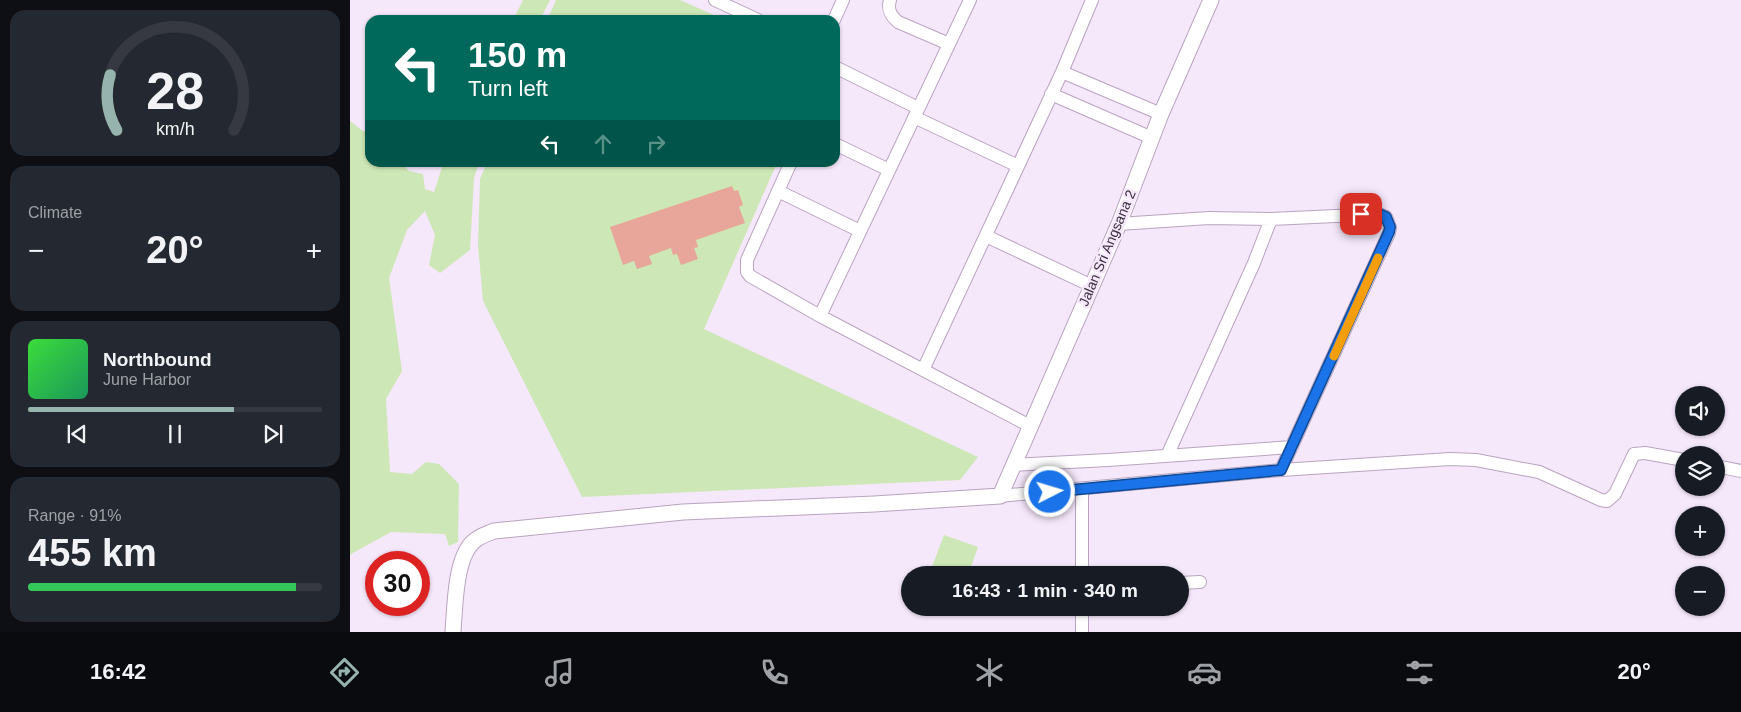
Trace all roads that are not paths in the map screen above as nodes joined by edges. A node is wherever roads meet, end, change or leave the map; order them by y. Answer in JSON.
{"nodes":[{"id":1,"x":715,"y":0,"type":"edge"},
{"id":2,"x":843,"y":0,"type":"edge"},
{"id":3,"x":890,"y":0,"type":"edge"},
{"id":4,"x":970,"y":0,"type":"edge"},
{"id":5,"x":1092,"y":0,"type":"edge"},
{"id":6,"x":1211,"y":0,"type":"edge"},
{"id":7,"x":747,"y":15,"type":"edge"},
{"id":8,"x":836,"y":15,"type":"edge"},
{"id":9,"x":949,"y":44,"type":"junction"},
{"id":10,"x":840,"y":70,"type":"edge"},
{"id":11,"x":1062,"y":72,"type":"junction"},
{"id":12,"x":1051,"y":94,"type":"junction"},
{"id":13,"x":916,"y":112,"type":"junction"},
{"id":14,"x":1161,"y":114,"type":"junction"},
{"id":15,"x":1152,"y":138,"type":"junction"},
{"id":16,"x":840,"y":146,"type":"edge"},
{"id":17,"x":1018,"y":166,"type":"junction"},
{"id":18,"x":788,"y":167,"type":"edge"},
{"id":19,"x":889,"y":170,"type":"junction"},
{"id":20,"x":778,"y":191,"type":"junction"},
{"id":21,"x":1271,"y":218,"type":"junction"},
{"id":22,"x":1119,"y":224,"type":"junction"},
{"id":23,"x":860,"y":231,"type":"junction"},
{"id":24,"x":986,"y":236,"type":"junction"},
{"id":25,"x":1092,"y":286,"type":"junction"},
{"id":26,"x":820,"y":316,"type":"junction"},
{"id":27,"x":923,"y":370,"type":"junction"},
{"id":28,"x":1030,"y":426,"type":"junction"},
{"id":29,"x":1292,"y":447,"type":"junction"},
{"id":30,"x":1167,"y":456,"type":"junction"},
{"id":31,"x":1675,"y":458,"type":"edge"},
{"id":32,"x":1013,"y":465,"type":"junction"},
{"id":33,"x":1725,"y":467,"type":"edge"},
{"id":34,"x":1281,"y":470,"type":"junction"},
{"id":35,"x":1741,"y":470,"type":"edge"},
{"id":36,"x":1082,"y":489,"type":"junction"},
{"id":37,"x":1000,"y":496,"type":"junction"},
{"id":38,"x":1082,"y":566,"type":"edge"},
{"id":39,"x":1200,"y":582,"type":"dead end"},
{"id":40,"x":1189,"y":583,"type":"edge"},
{"id":41,"x":1082,"y":616,"type":"edge"},
{"id":42,"x":453,"y":632,"type":"edge"},
{"id":43,"x":1082,"y":632,"type":"edge"}],
"edges":[{"from":1,"to":7,"type":"street"},
{"from":2,"to":8,"type":"street"},
{"from":3,"to":9,"type":"street"},
{"from":4,"to":9,"type":"street"},
{"from":5,"to":11,"type":"street"},
{"from":6,"to":14,"type":"street","name":"Jalan Sri Angsana 2"},
{"from":9,"to":13,"type":"street"},
{"from":10,"to":13,"type":"street"},
{"from":11,"to":12,"type":"street"},
{"from":11,"to":14,"type":"street"},
{"from":12,"to":15,"type":"street"},
{"from":12,"to":17,"type":"street"},
{"from":13,"to":17,"type":"street"},
{"from":13,"to":19,"type":"street"},
{"from":14,"to":15,"type":"street","name":"Jalan Sri Angsana 2"},
{"from":15,"to":22,"type":"street","name":"Jalan Sri Angsana 2"},
{"from":16,"to":19,"type":"street"},
{"from":17,"to":24,"type":"street"},
{"from":18,"to":20,"type":"street"},
{"from":19,"to":23,"type":"street"},
{"from":20,"to":23,"type":"street"},
{"from":20,"to":26,"type":"street"},
{"from":21,"to":22,"type":"street"},
{"from":21,"to":29,"type":"street"},
{"from":21,"to":30,"type":"street"},
{"from":22,"to":25,"type":"street","name":"Jalan Sri Angsana 2"},
{"from":23,"to":26,"type":"street"},
{"from":24,"to":25,"type":"street"},
{"from":24,"to":27,"type":"street"},
{"from":25,"to":28,"type":"street","name":"Jalan Sri Angsana 2"},
{"from":26,"to":27,"type":"street"},
{"from":27,"to":28,"type":"street"},
{"from":28,"to":32,"type":"street","name":"Jalan Sri Angsana 2"},
{"from":29,"to":30,"type":"street"},
{"from":29,"to":34,"type":"street"},
{"from":30,"to":32,"type":"street"},
{"from":31,"to":34,"type":"street"},
{"from":32,"to":37,"type":"street","name":"Jalan Sri Angsana 2"},
{"from":33,"to":35,"type":"street"},
{"from":34,"to":36,"type":"street"},
{"from":36,"to":37,"type":"street"},
{"from":36,"to":38,"type":"street"},
{"from":37,"to":42,"type":"street"},
{"from":39,"to":40,"type":"street"},
{"from":41,"to":43,"type":"street"}]}
